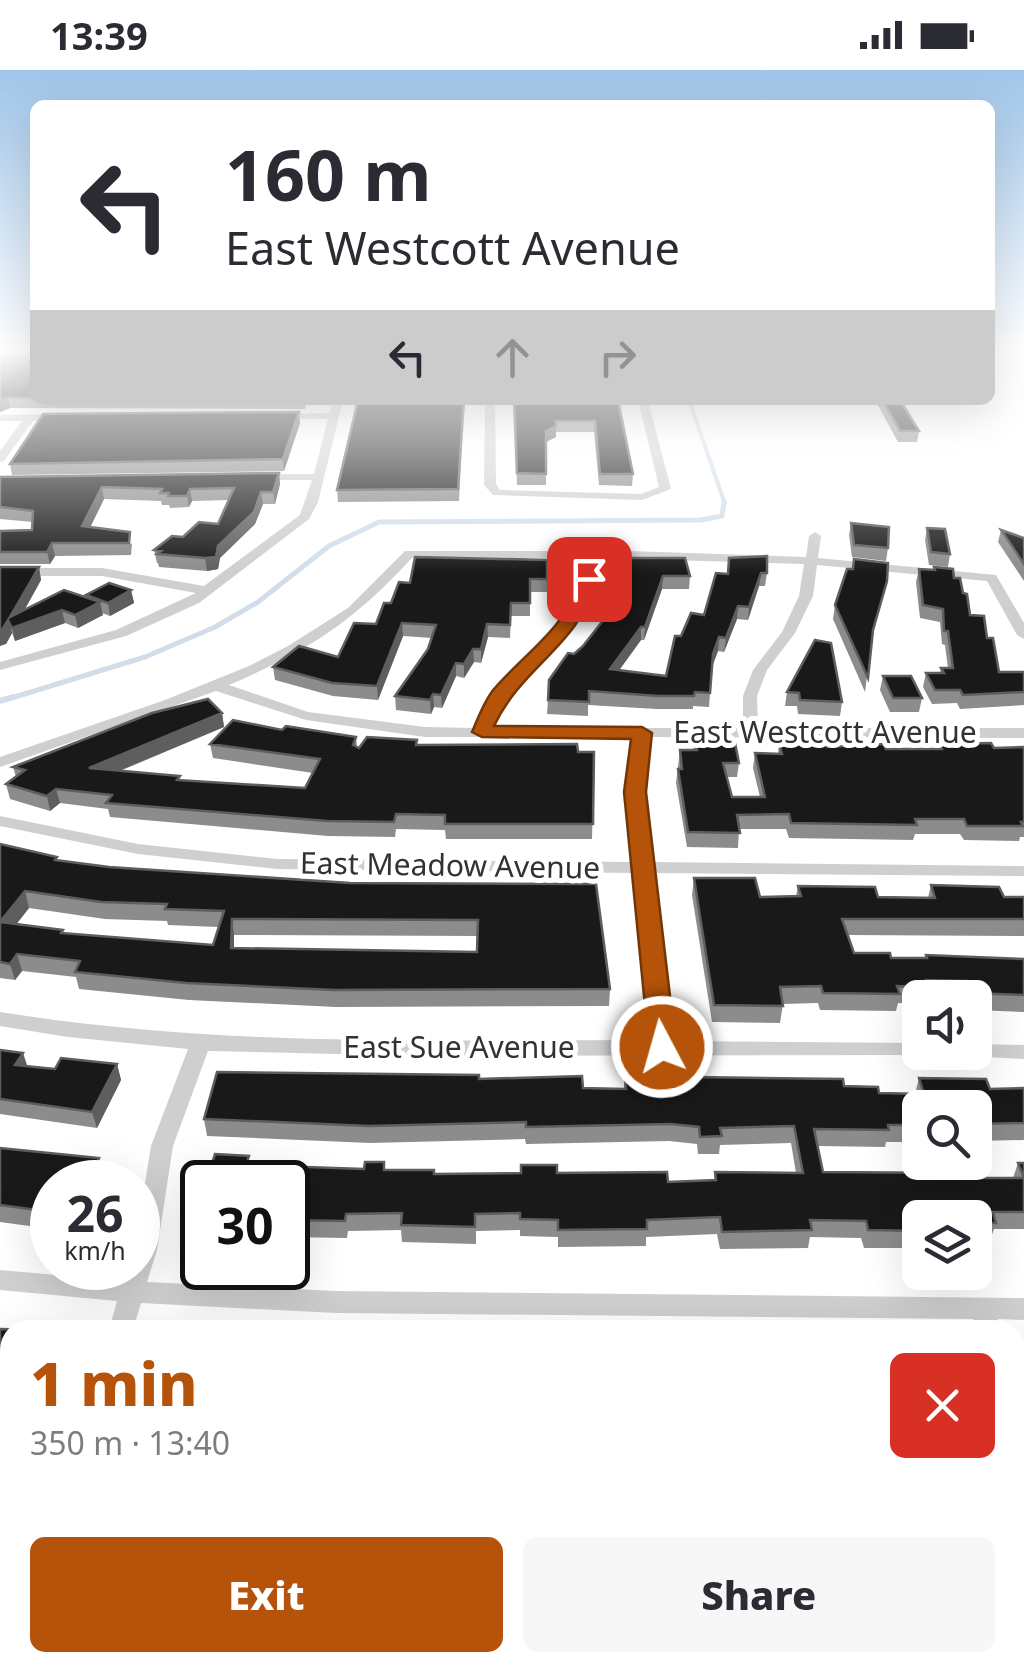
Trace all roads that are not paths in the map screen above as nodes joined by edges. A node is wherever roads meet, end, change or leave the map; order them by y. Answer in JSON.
{"nodes":[{"id":1,"x":25,"y":425,"type":"edge"},
{"id":2,"x":332,"y":425,"type":"edge"},
{"id":3,"x":490,"y":425,"type":"edge"},
{"id":4,"x":649,"y":425,"type":"edge"},
{"id":5,"x":0,"y":459,"type":"edge"},
{"id":6,"x":318,"y":476,"type":"junction"},
{"id":7,"x":241,"y":477,"type":"edge"},
{"id":8,"x":816,"y":536,"type":"dead end"},
{"id":9,"x":593,"y":555,"type":"junction"},
{"id":10,"x":812,"y":558,"type":"junction"},
{"id":11,"x":0,"y":572,"type":"edge"},
{"id":12,"x":208,"y":591,"type":"junction"},
{"id":13,"x":1024,"y":635,"type":"edge"},
{"id":14,"x":0,"y":666,"type":"edge"},
{"id":15,"x":213,"y":684,"type":"junction"},
{"id":16,"x":482,"y":732,"type":"junction"},
{"id":17,"x":642,"y":733,"type":"junction"},
{"id":18,"x":1024,"y":733,"type":"edge"},
{"id":19,"x":751,"y":734,"type":"junction"},
{"id":20,"x":0,"y":762,"type":"edge"},
{"id":21,"x":0,"y":820,"type":"edge"},
{"id":22,"x":642,"y":869,"type":"junction"},
{"id":23,"x":1024,"y":870,"type":"edge"},
{"id":24,"x":0,"y":1019,"type":"edge"},
{"id":25,"x":202,"y":1040,"type":"junction"},
{"id":26,"x":662,"y":1047,"type":"junction"},
{"id":27,"x":902,"y":1050,"type":"edge"},
{"id":28,"x":992,"y":1051,"type":"edge"},
{"id":29,"x":1024,"y":1052,"type":"edge"},
{"id":30,"x":0,"y":1280,"type":"edge"},
{"id":31,"x":134,"y":1292,"type":"junction"},
{"id":32,"x":1024,"y":1309,"type":"edge"},
{"id":33,"x":986,"y":1319,"type":"edge"},
{"id":34,"x":124,"y":1320,"type":"edge"}],
"edges":[{"from":1,"to":5,"type":"street"},
{"from":2,"to":6,"type":"street"},
{"from":3,"to":4,"type":"street"},
{"from":6,"to":7,"type":"street"},
{"from":6,"to":12,"type":"street"},
{"from":8,"to":10,"type":"street"},
{"from":9,"to":10,"type":"street"},
{"from":9,"to":15,"type":"street"},
{"from":9,"to":16,"type":"street"},
{"from":10,"to":13,"type":"street"},
{"from":10,"to":19,"type":"street"},
{"from":11,"to":12,"type":"street"},
{"from":12,"to":14,"type":"street"},
{"from":15,"to":16,"type":"street","name":"East Westcott Avenue"},
{"from":15,"to":20,"type":"street"},
{"from":16,"to":17,"type":"street","name":"East Westcott Avenue"},
{"from":17,"to":19,"type":"street","name":"East Westcott Avenue"},
{"from":17,"to":22,"type":"street"},
{"from":18,"to":19,"type":"street","name":"East Westcott Avenue"},
{"from":21,"to":22,"type":"street","name":"East Meadow Avenue"},
{"from":22,"to":23,"type":"street","name":"East Meadow Avenue"},
{"from":22,"to":26,"type":"street"},
{"from":24,"to":25,"type":"street","name":"East Sue Avenue"},
{"from":25,"to":26,"type":"street","name":"East Sue Avenue"},
{"from":25,"to":31,"type":"street"},
{"from":26,"to":27,"type":"street","name":"East Sue Avenue"},
{"from":28,"to":29,"type":"street"},
{"from":30,"to":31,"type":"street"},
{"from":31,"to":33,"type":"street"},
{"from":31,"to":34,"type":"street"},
{"from":32,"to":33,"type":"street"}]}
